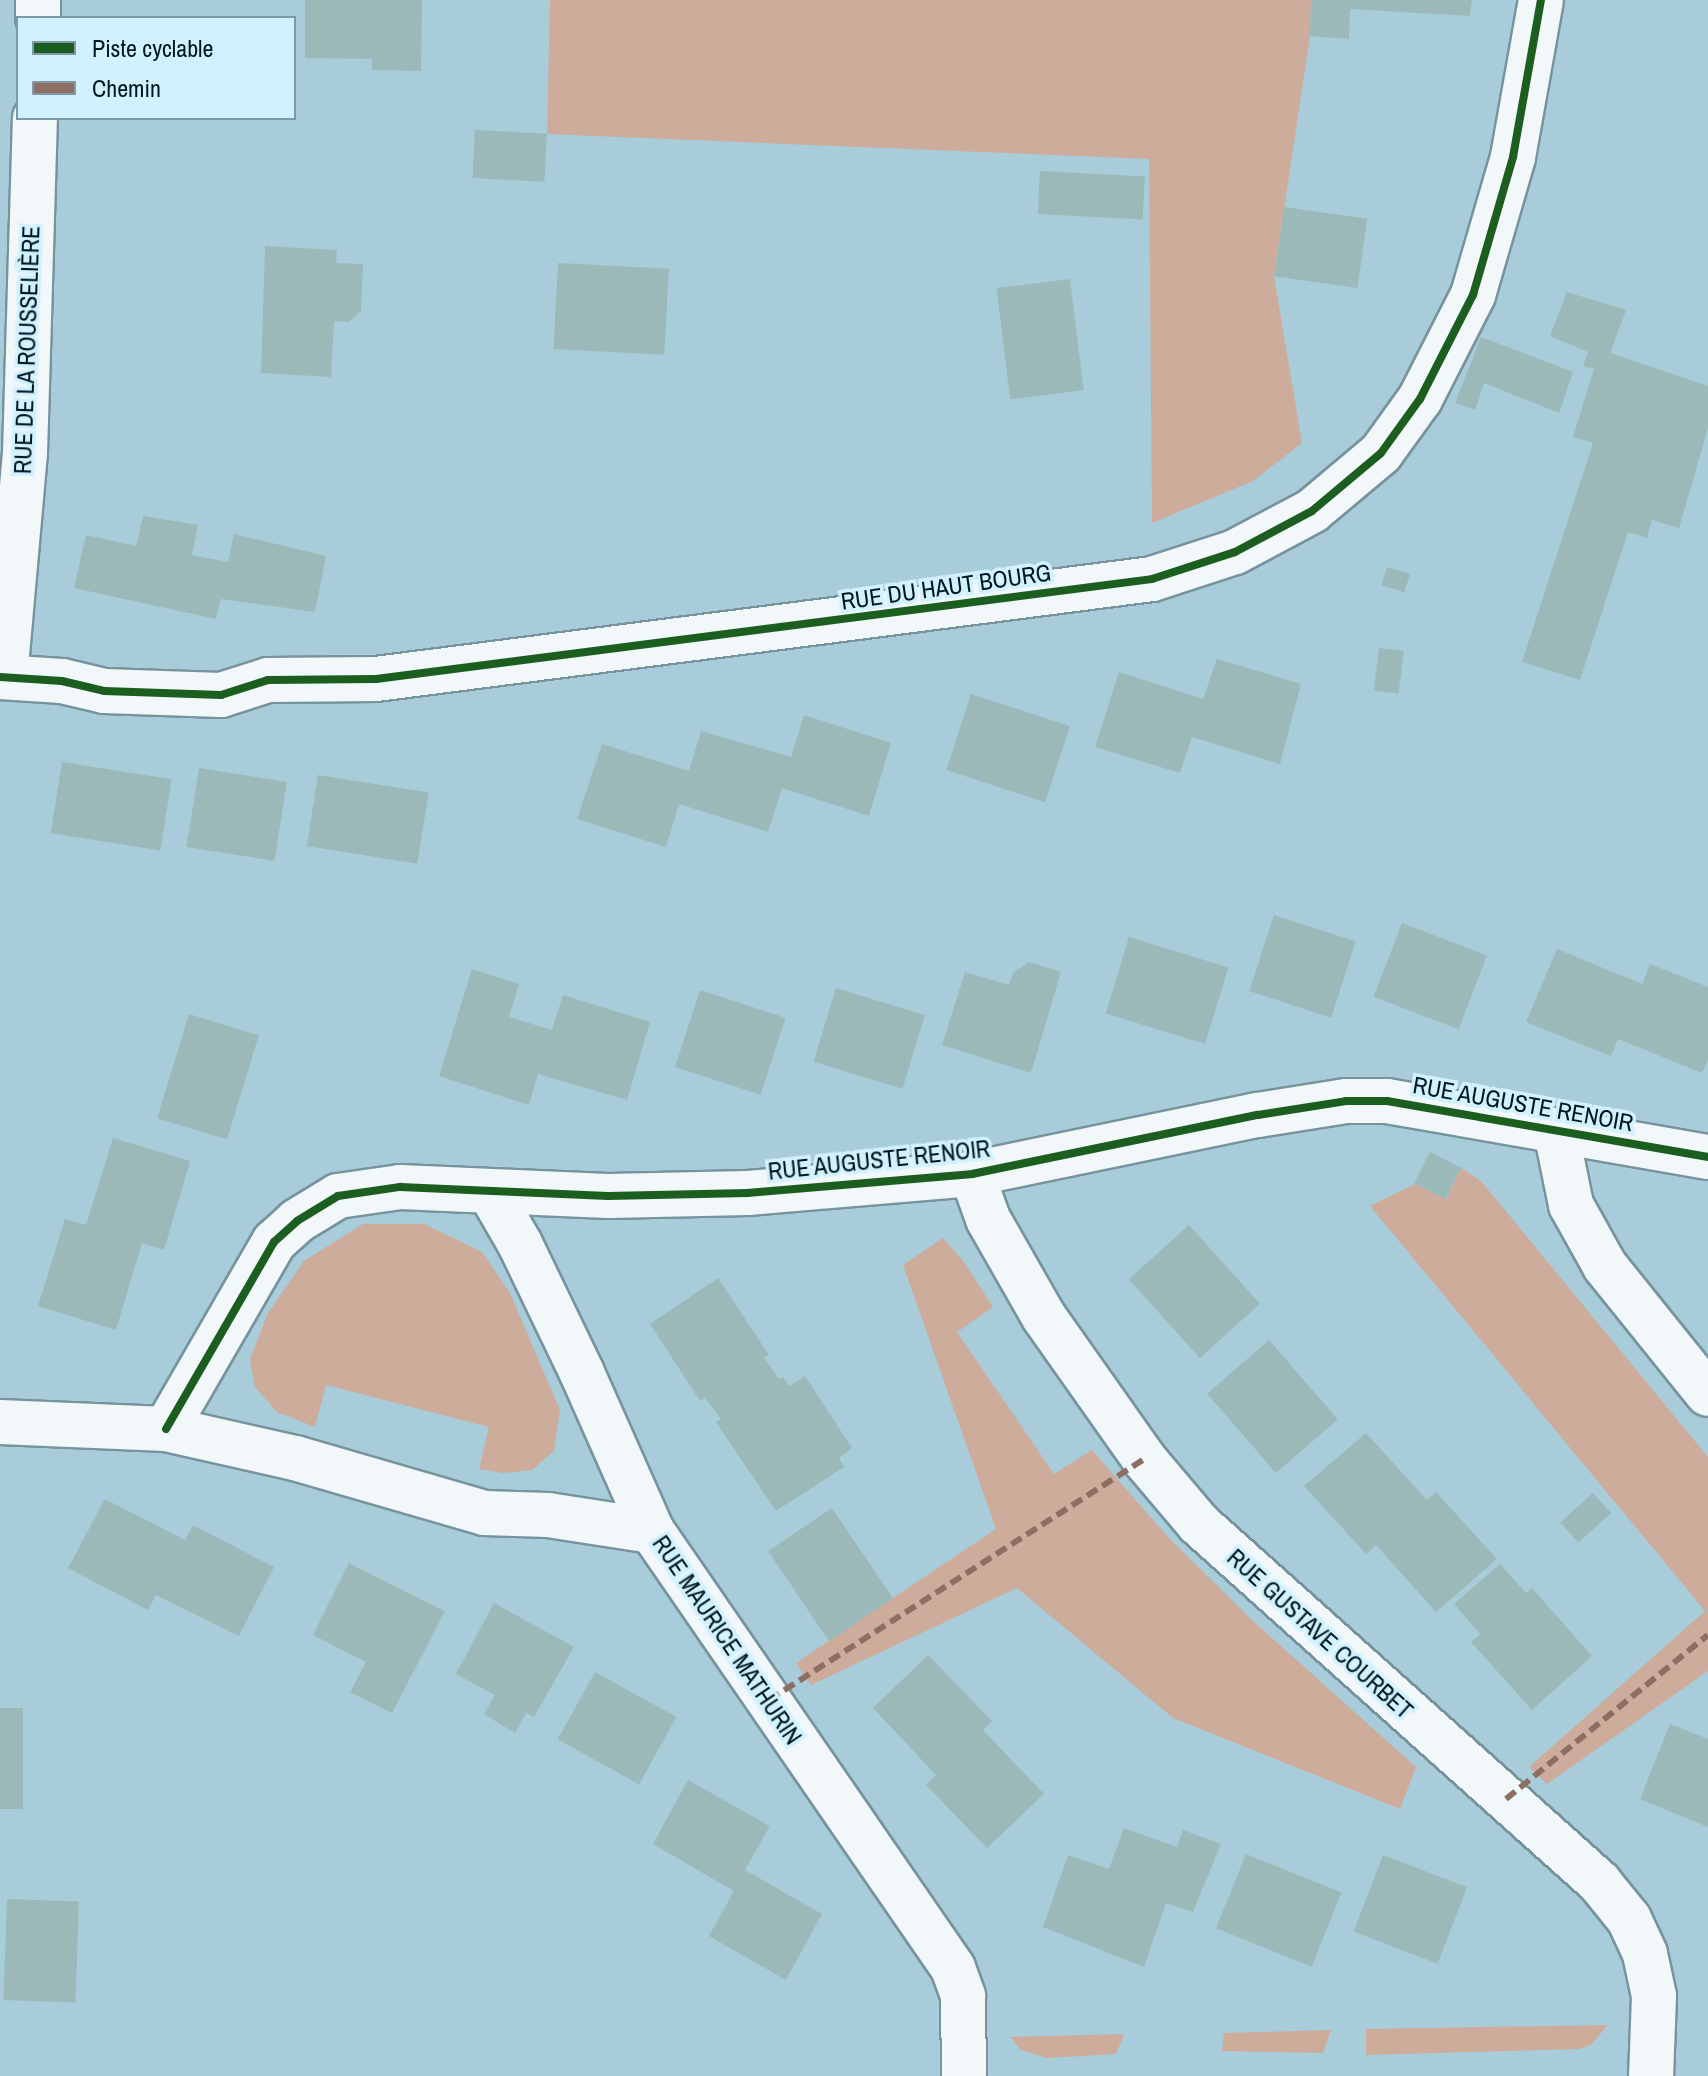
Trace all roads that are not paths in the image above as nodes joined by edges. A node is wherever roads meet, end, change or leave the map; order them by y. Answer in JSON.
{"nodes":[{"id":1,"x":1541,"y":0,"type":"edge"},
{"id":2,"x":35,"y":120,"type":"edge"},
{"id":3,"x":2,"y":677,"type":"edge"},
{"id":4,"x":1556,"y":1131,"type":"junction"},
{"id":5,"x":1708,"y":1157,"type":"edge"},
{"id":6,"x":972,"y":1174,"type":"junction"},
{"id":7,"x":490,"y":1192,"type":"junction"},
{"id":8,"x":1708,"y":1394,"type":"edge"},
{"id":9,"x":0,"y":1422,"type":"edge"},
{"id":10,"x":166,"y":1429,"type":"junction"},
{"id":11,"x":652,"y":1531,"type":"junction"},
{"id":12,"x":964,"y":2076,"type":"edge"},
{"id":13,"x":1651,"y":2076,"type":"edge"}],
"edges":[{"from":1,"to":3,"type":"street","name":"RUE DU HAUT BOURG"},
{"from":2,"to":3,"type":"street","name":"RUE DE LA ROUSSELIÈRE"},
{"from":4,"to":5,"type":"street","name":"RUE AUGUSTE RENOIR"},
{"from":4,"to":6,"type":"street","name":"RUE AUGUSTE RENOIR"},
{"from":4,"to":8,"type":"street"},
{"from":6,"to":7,"type":"street","name":"RUE AUGUSTE RENOIR"},
{"from":6,"to":13,"type":"street","name":"RUE GUSTAVE COURBET"},
{"from":7,"to":10,"type":"street","name":"RUE AUGUSTE RENOIR"},
{"from":7,"to":11,"type":"street","name":"RUE MAURICE MATHURIN"},
{"from":9,"to":10,"type":"street"},
{"from":10,"to":11,"type":"street"},
{"from":11,"to":12,"type":"street","name":"RUE MAURICE MATHURIN"}]}
